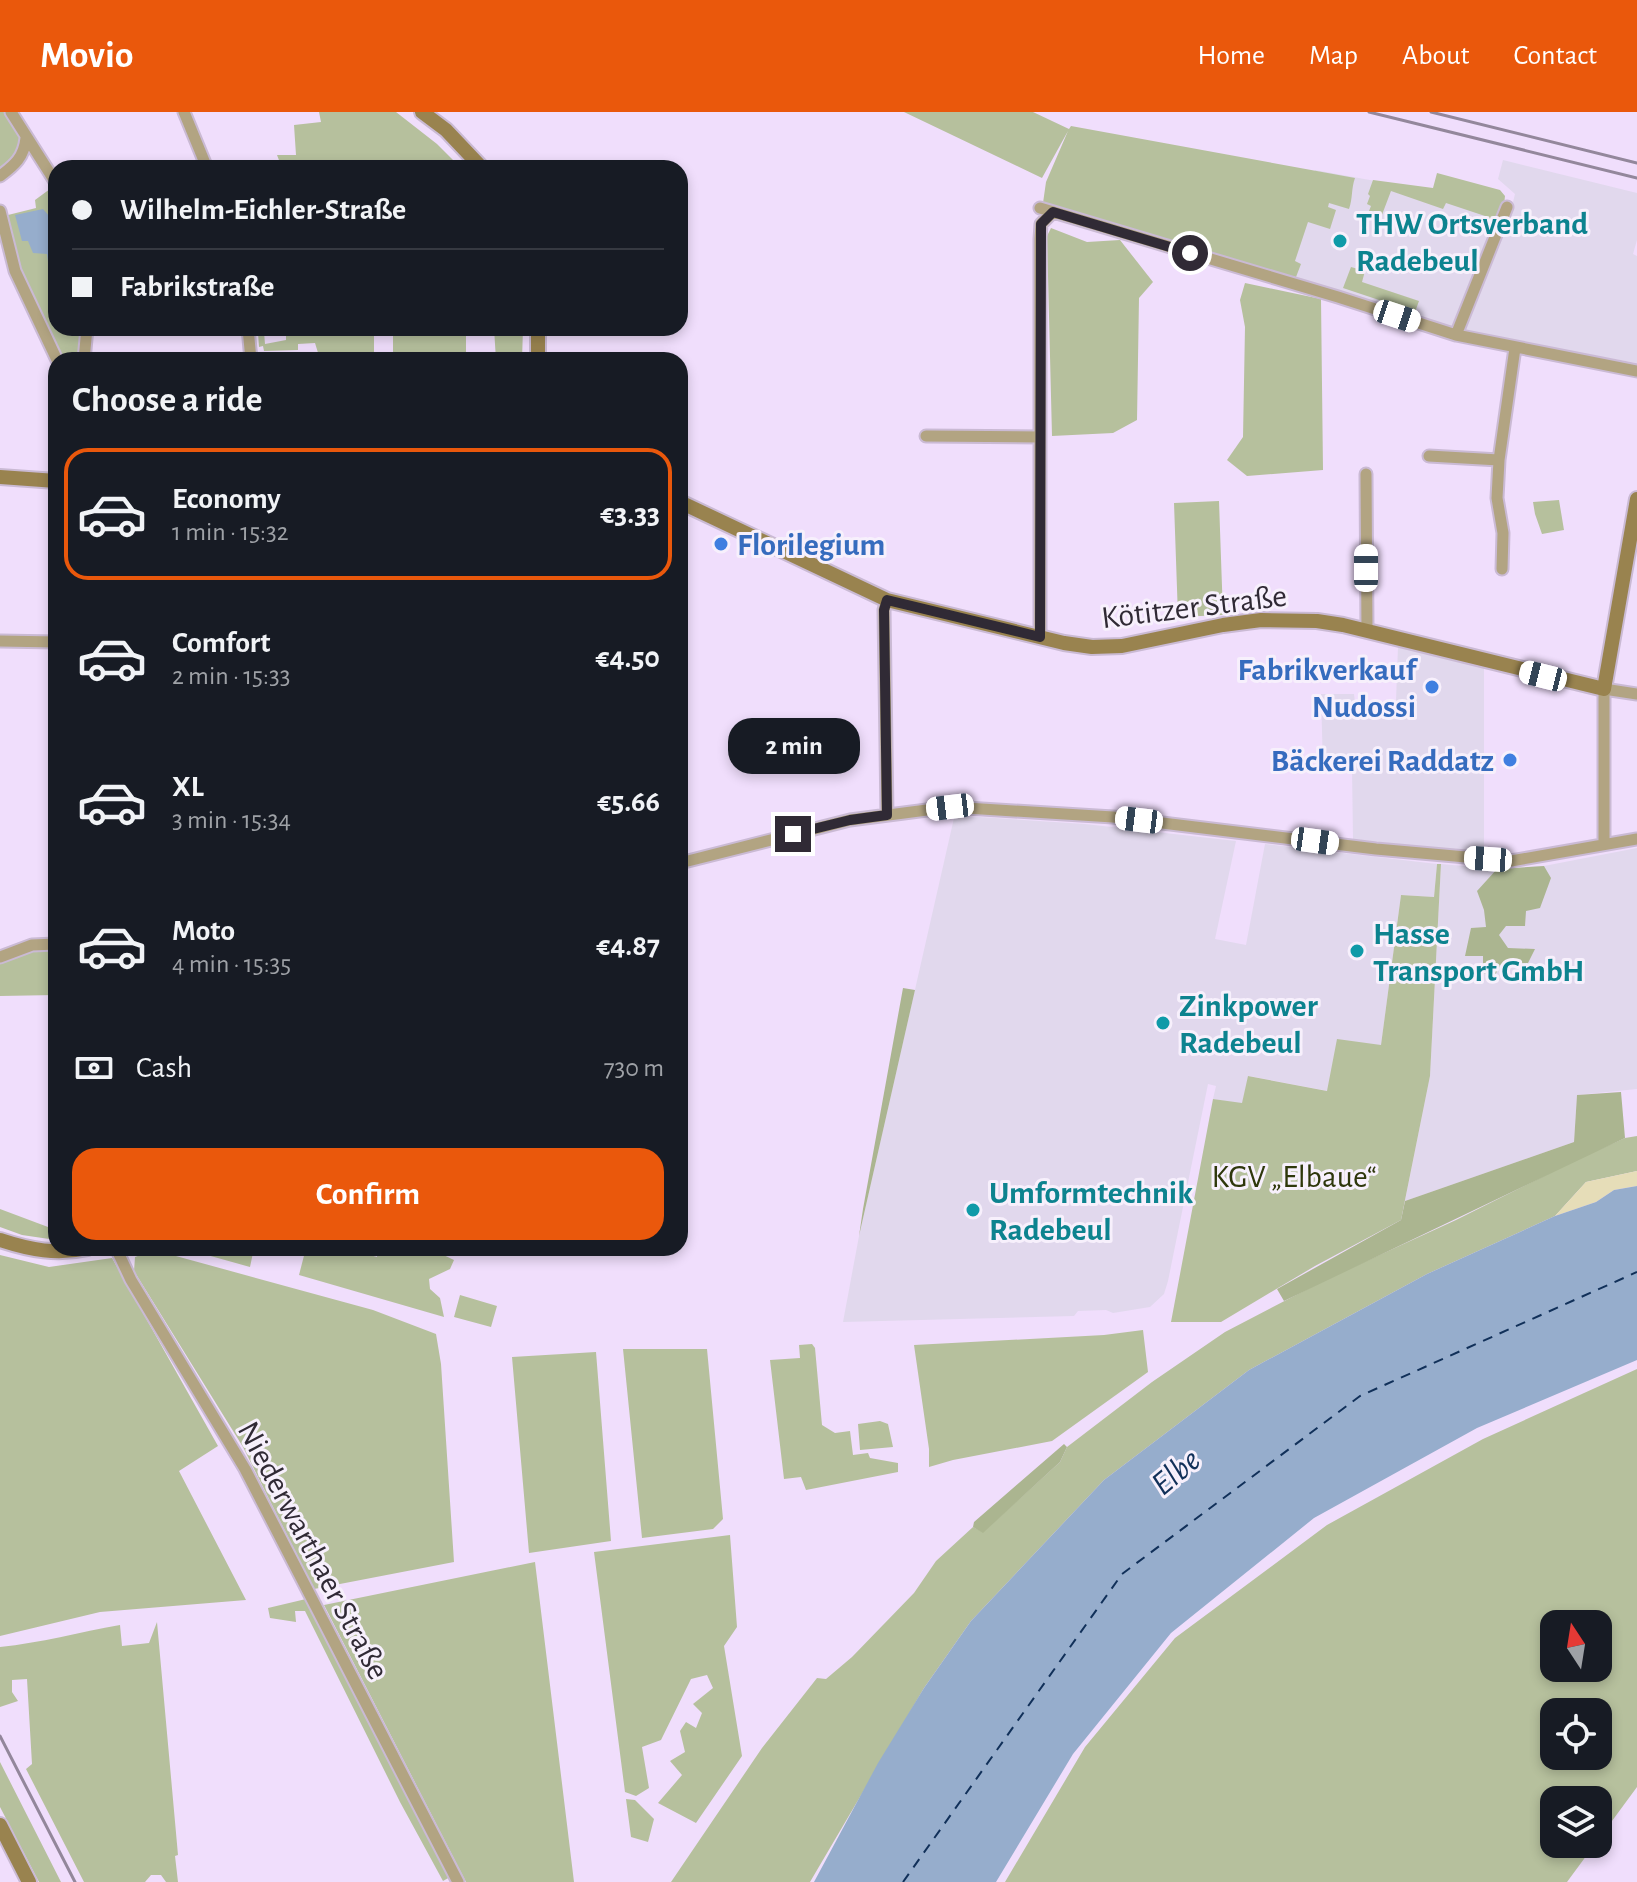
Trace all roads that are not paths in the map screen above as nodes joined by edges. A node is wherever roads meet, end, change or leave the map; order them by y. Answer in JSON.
{"nodes":[{"id":1,"x":11,"y":112,"type":"edge"},
{"id":2,"x":184,"y":112,"type":"edge"},
{"id":3,"x":422,"y":112,"type":"edge"},
{"id":4,"x":26,"y":138,"type":"junction"},
{"id":5,"x":204,"y":160,"type":"edge"},
{"id":6,"x":474,"y":160,"type":"edge"},
{"id":7,"x":42,"y":163,"type":"junction"},
{"id":8,"x":15,"y":165,"type":"junction"},
{"id":9,"x":48,"y":172,"type":"edge"},
{"id":10,"x":0,"y":176,"type":"edge"},
{"id":11,"x":1507,"y":207,"type":"dead end"},
{"id":12,"x":0,"y":211,"type":"edge"},
{"id":13,"x":1456,"y":335,"type":"junction"},
{"id":14,"x":1515,"y":348,"type":"junction"},
{"id":15,"x":53,"y":352,"type":"edge"},
{"id":16,"x":1637,"y":371,"type":"edge"},
{"id":17,"x":926,"y":436,"type":"dead end"},
{"id":18,"x":1040,"y":437,"type":"junction"},
{"id":19,"x":1429,"y":456,"type":"dead end"},
{"id":20,"x":1499,"y":460,"type":"junction"},
{"id":21,"x":1366,"y":474,"type":"dead end"},
{"id":22,"x":0,"y":477,"type":"edge"},
{"id":23,"x":48,"y":480,"type":"edge"},
{"id":24,"x":1637,"y":499,"type":"edge"},
{"id":25,"x":688,"y":506,"type":"edge"},
{"id":26,"x":1502,"y":569,"type":"dead end"},
{"id":27,"x":887,"y":600,"type":"junction"},
{"id":28,"x":1367,"y":631,"type":"junction"},
{"id":29,"x":1040,"y":637,"type":"junction"},
{"id":30,"x":0,"y":641,"type":"edge"},
{"id":31,"x":48,"y":642,"type":"edge"},
{"id":32,"x":1604,"y":689,"type":"junction"},
{"id":33,"x":1637,"y":694,"type":"edge"},
{"id":34,"x":887,"y":815,"type":"junction"},
{"id":35,"x":1637,"y":839,"type":"edge"},
{"id":36,"x":1604,"y":844,"type":"junction"},
{"id":37,"x":688,"y":861,"type":"edge"},
{"id":38,"x":48,"y":944,"type":"edge"},
{"id":39,"x":0,"y":957,"type":"edge"},
{"id":40,"x":0,"y":1240,"type":"edge"},
{"id":41,"x":48,"y":1251,"type":"edge"},
{"id":42,"x":120,"y":1256,"type":"edge"},
{"id":43,"x":0,"y":1825,"type":"edge"},
{"id":44,"x":29,"y":1882,"type":"edge"},
{"id":45,"x":458,"y":1882,"type":"edge"}],
"edges":[{"from":1,"to":4,"type":"street"},
{"from":2,"to":5,"type":"street"},
{"from":3,"to":6,"type":"street"},
{"from":4,"to":7,"type":"street"},
{"from":4,"to":8,"type":"street"},
{"from":7,"to":8,"type":"street"},
{"from":7,"to":9,"type":"street"},
{"from":8,"to":10,"type":"street"},
{"from":11,"to":13,"type":"street"},
{"from":12,"to":15,"type":"street"},
{"from":13,"to":14,"type":"street"},
{"from":13,"to":18,"type":"street"},
{"from":14,"to":16,"type":"street"},
{"from":14,"to":20,"type":"street"},
{"from":17,"to":18,"type":"street"},
{"from":18,"to":29,"type":"street"},
{"from":19,"to":20,"type":"street"},
{"from":20,"to":26,"type":"street"},
{"from":21,"to":28,"type":"street"},
{"from":22,"to":23,"type":"street"},
{"from":24,"to":32,"type":"street"},
{"from":25,"to":27,"type":"street","name":"Kötitzer Straße"},
{"from":27,"to":29,"type":"street","name":"Kötitzer Straße"},
{"from":27,"to":34,"type":"street"},
{"from":28,"to":29,"type":"street","name":"Kötitzer Straße"},
{"from":28,"to":32,"type":"street","name":"Kötitzer Straße"},
{"from":30,"to":31,"type":"street"},
{"from":32,"to":33,"type":"street","name":"Kötitzer Straße"},
{"from":32,"to":36,"type":"street"},
{"from":34,"to":36,"type":"street"},
{"from":34,"to":37,"type":"street"},
{"from":35,"to":36,"type":"street"},
{"from":38,"to":39,"type":"street"},
{"from":40,"to":41,"type":"street"},
{"from":42,"to":45,"type":"street","name":"Niederwarthaer Straße"},
{"from":43,"to":44,"type":"street"}]}
